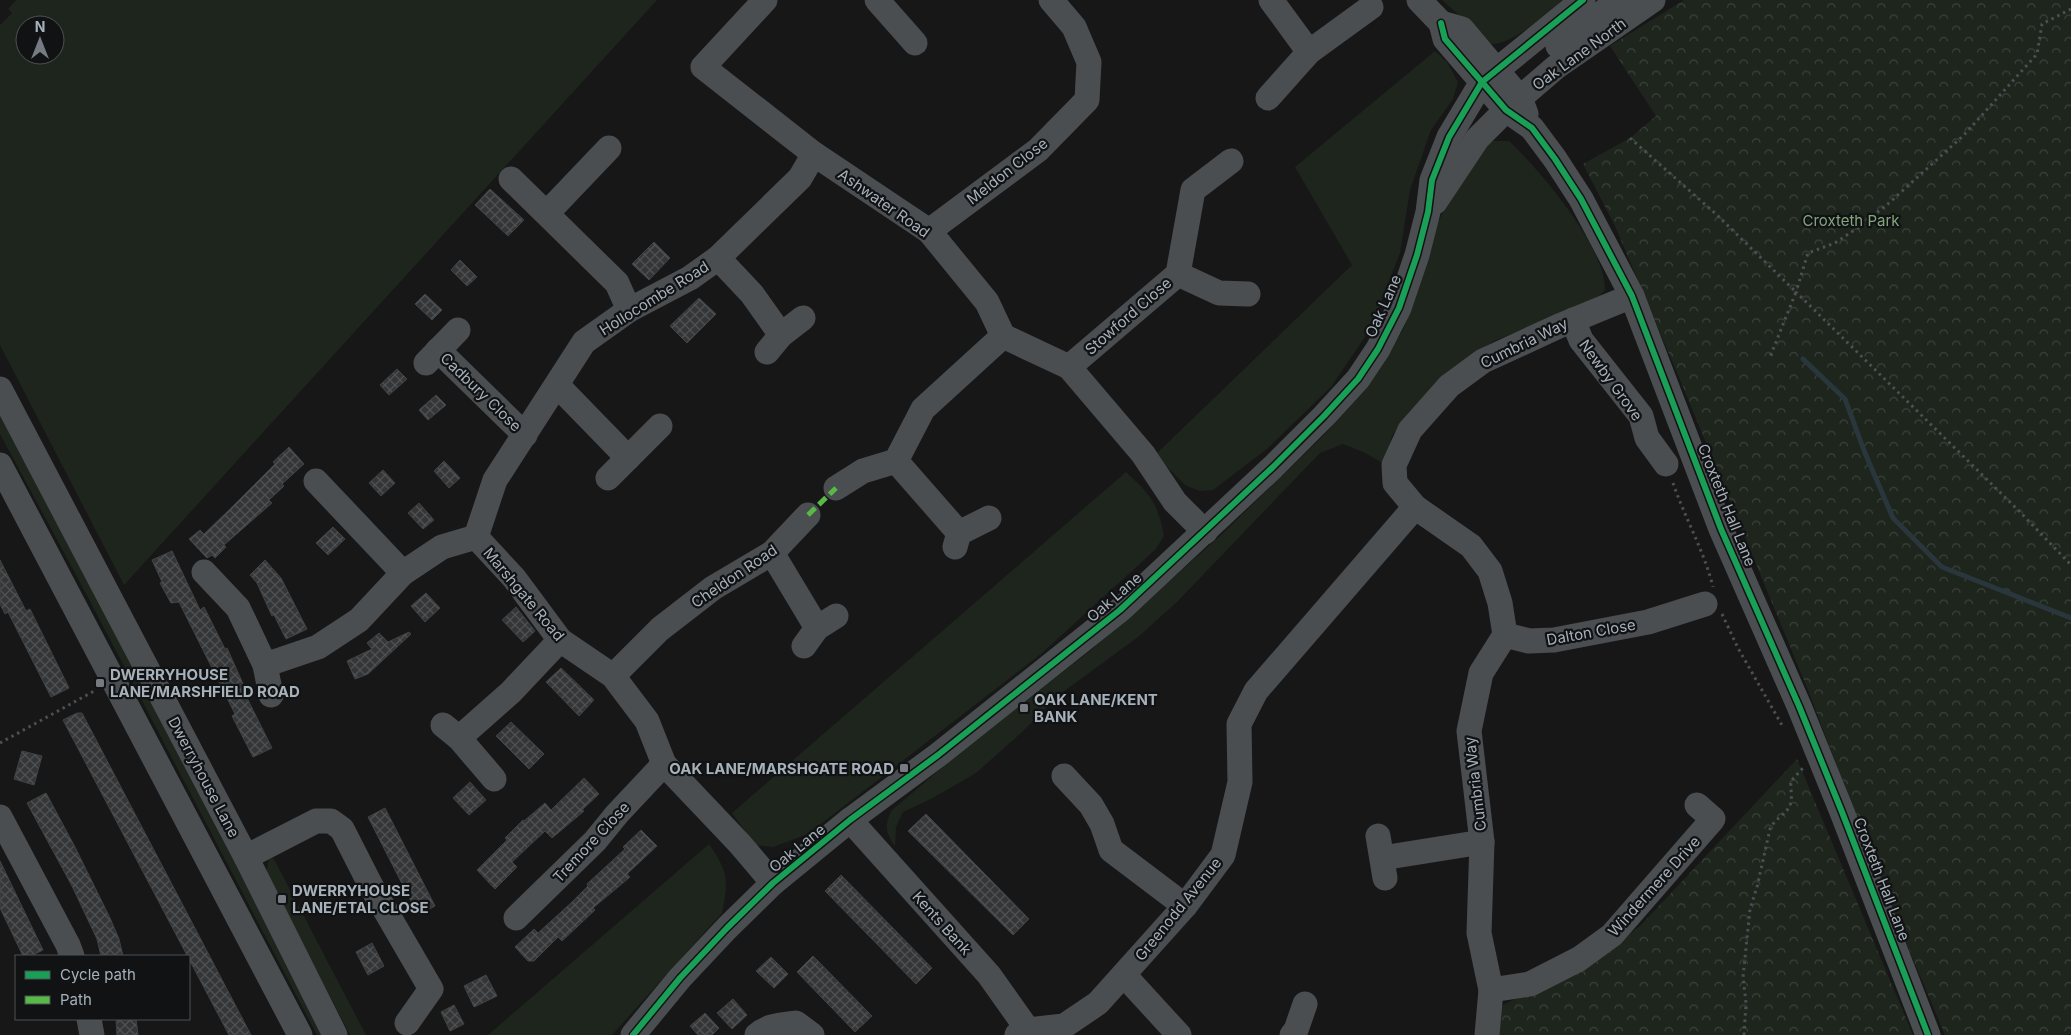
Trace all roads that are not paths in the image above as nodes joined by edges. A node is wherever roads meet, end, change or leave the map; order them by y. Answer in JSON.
{"nodes":[{"id":1,"x":765,"y":0,"type":"edge"},
{"id":2,"x":877,"y":0,"type":"edge"},
{"id":3,"x":1051,"y":0,"type":"edge"},
{"id":4,"x":1271,"y":0,"type":"edge"},
{"id":5,"x":1419,"y":0,"type":"edge"},
{"id":6,"x":1583,"y":0,"type":"edge"},
{"id":7,"x":1619,"y":0,"type":"edge"},
{"id":8,"x":1653,"y":0,"type":"edge"},
{"id":9,"x":1371,"y":8,"type":"dead end"},
{"id":10,"x":916,"y":43,"type":"dead end"},
{"id":11,"x":1309,"y":52,"type":"junction"},
{"id":12,"x":1502,"y":88,"type":"junction"},
{"id":13,"x":1268,"y":98,"type":"dead end"},
{"id":14,"x":609,"y":148,"type":"dead end"},
{"id":15,"x":814,"y":154,"type":"junction"},
{"id":16,"x":1231,"y":161,"type":"dead end"},
{"id":17,"x":511,"y":179,"type":"dead end"},
{"id":18,"x":1428,"y":212,"type":"junction"},
{"id":19,"x":547,"y":213,"type":"junction"},
{"id":20,"x":929,"y":231,"type":"junction"},
{"id":21,"x":718,"y":258,"type":"junction"},
{"id":22,"x":1178,"y":274,"type":"junction"},
{"id":23,"x":1248,"y":294,"type":"dead end"},
{"id":24,"x":1632,"y":296,"type":"junction"},
{"id":25,"x":629,"y":310,"type":"junction"},
{"id":26,"x":803,"y":318,"type":"dead end"},
{"id":27,"x":1573,"y":320,"type":"junction"},
{"id":28,"x":458,"y":330,"type":"dead end"},
{"id":29,"x":1003,"y":336,"type":"junction"},
{"id":30,"x":1069,"y":367,"type":"junction"},
{"id":31,"x":557,"y":385,"type":"junction"},
{"id":32,"x":0,"y":389,"type":"edge"},
{"id":33,"x":660,"y":426,"type":"dead end"},
{"id":34,"x":525,"y":435,"type":"junction"},
{"id":35,"x":628,"y":458,"type":"junction"},
{"id":36,"x":896,"y":461,"type":"junction"},
{"id":37,"x":1666,"y":464,"type":"road end"},
{"id":38,"x":0,"y":465,"type":"edge"},
{"id":39,"x":608,"y":478,"type":"dead end"},
{"id":40,"x":316,"y":481,"type":"dead end"},
{"id":41,"x":836,"y":488,"type":"dead end"},
{"id":42,"x":1415,"y":506,"type":"junction"},
{"id":43,"x":808,"y":515,"type":"dead end"},
{"id":44,"x":989,"y":518,"type":"dead end"},
{"id":45,"x":1205,"y":532,"type":"junction"},
{"id":46,"x":476,"y":537,"type":"junction"},
{"id":47,"x":772,"y":553,"type":"junction"},
{"id":48,"x":204,"y":572,"type":"dead end"},
{"id":49,"x":403,"y":573,"type":"junction"},
{"id":50,"x":1710,"y":602,"type":"road end"},
{"id":51,"x":819,"y":630,"type":"dead end"},
{"id":52,"x":1505,"y":634,"type":"junction"},
{"id":53,"x":560,"y":640,"type":"junction"},
{"id":54,"x":265,"y":665,"type":"junction"},
{"id":55,"x":613,"y":676,"type":"junction"},
{"id":56,"x":270,"y":695,"type":"dead end"},
{"id":57,"x":664,"y":764,"type":"junction"},
{"id":58,"x":1064,"y":776,"type":"dead end"},
{"id":59,"x":494,"y":779,"type":"dead end"},
{"id":60,"x":1697,"y":805,"type":"dead end"},
{"id":61,"x":0,"y":817,"type":"edge"},
{"id":62,"x":850,"y":820,"type":"junction"},
{"id":63,"x":1482,"y":842,"type":"junction"},
{"id":64,"x":246,"y":857,"type":"junction"},
{"id":65,"x":1382,"y":857,"type":"dead end"},
{"id":66,"x":773,"y":883,"type":"junction"},
{"id":67,"x":1184,"y":906,"type":"junction"},
{"id":68,"x":516,"y":918,"type":"dead end"},
{"id":69,"x":72,"y":955,"type":"edge"},
{"id":70,"x":1124,"y":975,"type":"junction"},
{"id":71,"x":1491,"y":990,"type":"junction"},
{"id":72,"x":1305,"y":1004,"type":"dead end"},
{"id":73,"x":89,"y":1020,"type":"edge"},
{"id":74,"x":407,"y":1023,"type":"dead end"},
{"id":75,"x":804,"y":1029,"type":"edge"},
{"id":76,"x":1022,"y":1033,"type":"edge"},
{"id":77,"x":92,"y":1035,"type":"edge"},
{"id":78,"x":300,"y":1035,"type":"edge"},
{"id":79,"x":335,"y":1035,"type":"edge"},
{"id":80,"x":633,"y":1035,"type":"edge"},
{"id":81,"x":757,"y":1035,"type":"edge"},
{"id":82,"x":1179,"y":1035,"type":"edge"},
{"id":83,"x":1292,"y":1035,"type":"edge"},
{"id":84,"x":1487,"y":1035,"type":"edge"},
{"id":85,"x":1928,"y":1035,"type":"edge"}],
"edges":[{"from":1,"to":15,"type":"street","name":"Ashwater Road"},
{"from":2,"to":10,"type":"street"},
{"from":3,"to":20,"type":"street","name":"Meldon Close"},
{"from":4,"to":11,"type":"street"},
{"from":5,"to":12,"type":"street","name":"Croxteth Hall Lane"},
{"from":6,"to":12,"type":"street"},
{"from":7,"to":12,"type":"street"},
{"from":8,"to":12,"type":"street","name":"Oak Lane North"},
{"from":9,"to":11,"type":"street"},
{"from":11,"to":13,"type":"street"},
{"from":12,"to":18,"type":"street","name":"Oak Lane"},
{"from":12,"to":18,"type":"street","name":"Oak Lane"},
{"from":12,"to":24,"type":"street","name":"Croxteth Hall Lane"},
{"from":14,"to":19,"type":"street"},
{"from":15,"to":20,"type":"street","name":"Ashwater Road"},
{"from":15,"to":21,"type":"street","name":"Hollocombe Road"},
{"from":16,"to":22,"type":"street","name":"Stowford Close"},
{"from":17,"to":19,"type":"street"},
{"from":18,"to":45,"type":"street","name":"Oak Lane"},
{"from":19,"to":25,"type":"street"},
{"from":20,"to":29,"type":"street","name":"Ashwater Road"},
{"from":21,"to":25,"type":"street","name":"Hollocombe Road"},
{"from":21,"to":26,"type":"street"},
{"from":22,"to":23,"type":"street"},
{"from":22,"to":30,"type":"street","name":"Stowford Close"},
{"from":24,"to":27,"type":"street","name":"Cumbria Way"},
{"from":24,"to":85,"type":"street","name":"Croxteth Hall Lane"},
{"from":25,"to":31,"type":"street","name":"Hollocombe Road"},
{"from":27,"to":37,"type":"street","name":"Newby Grove"},
{"from":27,"to":42,"type":"street","name":"Cumbria Way"},
{"from":28,"to":34,"type":"street","name":"Cadbury Close"},
{"from":29,"to":30,"type":"street"},
{"from":29,"to":36,"type":"street"},
{"from":30,"to":45,"type":"street"},
{"from":31,"to":34,"type":"street","name":"Hollocombe Road"},
{"from":31,"to":35,"type":"street"},
{"from":32,"to":64,"type":"street","name":"Dwerryhouse Lane"},
{"from":33,"to":35,"type":"street"},
{"from":34,"to":46,"type":"street","name":"Hollocombe Road"},
{"from":35,"to":39,"type":"street"},
{"from":36,"to":41,"type":"street"},
{"from":36,"to":44,"type":"street"},
{"from":38,"to":78,"type":"street"},
{"from":40,"to":49,"type":"street"},
{"from":42,"to":52,"type":"street","name":"Cumbria Way"},
{"from":42,"to":67,"type":"street","name":"Greenodd Avenue"},
{"from":43,"to":47,"type":"street","name":"Cheldon Road"},
{"from":45,"to":62,"type":"street","name":"Oak Lane"},
{"from":46,"to":49,"type":"street","name":"Marshgate Road"},
{"from":46,"to":53,"type":"street","name":"Marshgate Road"},
{"from":47,"to":51,"type":"street"},
{"from":47,"to":55,"type":"street","name":"Cheldon Road"},
{"from":48,"to":54,"type":"street"},
{"from":49,"to":54,"type":"street","name":"Marshgate Road"},
{"from":50,"to":52,"type":"street","name":"Dalton Close"},
{"from":52,"to":63,"type":"street","name":"Cumbria Way"},
{"from":53,"to":55,"type":"street","name":"Marshgate Road"},
{"from":53,"to":59,"type":"street"},
{"from":54,"to":56,"type":"street"},
{"from":55,"to":57,"type":"street","name":"Marshgate Road"},
{"from":57,"to":66,"type":"street","name":"Marshgate Road"},
{"from":57,"to":68,"type":"street","name":"Tremore Close"},
{"from":58,"to":67,"type":"street"},
{"from":60,"to":71,"type":"street","name":"Windermere Drive"},
{"from":61,"to":69,"type":"street"},
{"from":62,"to":66,"type":"street","name":"Oak Lane"},
{"from":62,"to":76,"type":"street","name":"Kents Bank"},
{"from":63,"to":65,"type":"street"},
{"from":63,"to":71,"type":"street","name":"Cumbria Way"},
{"from":64,"to":74,"type":"street"},
{"from":64,"to":79,"type":"street","name":"Dwerryhouse Lane"},
{"from":66,"to":80,"type":"street","name":"Oak Lane"},
{"from":67,"to":70,"type":"street","name":"Greenodd Avenue"},
{"from":70,"to":76,"type":"street","name":"Greenodd Avenue"},
{"from":70,"to":82,"type":"street"},
{"from":71,"to":84,"type":"street","name":"Cumbria Way"},
{"from":72,"to":83,"type":"street"},
{"from":73,"to":77,"type":"street"},
{"from":75,"to":81,"type":"street"}]}
